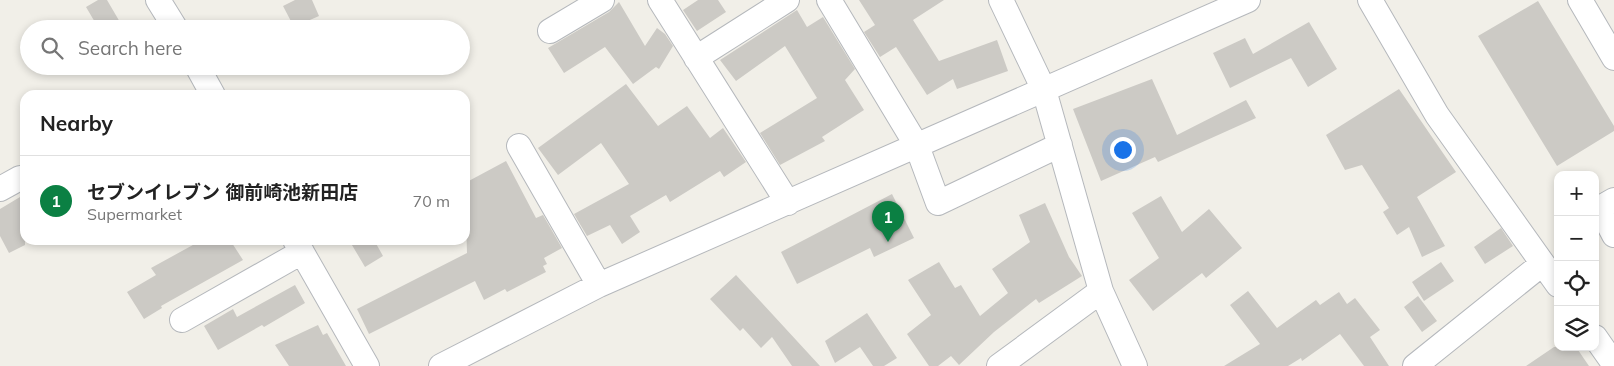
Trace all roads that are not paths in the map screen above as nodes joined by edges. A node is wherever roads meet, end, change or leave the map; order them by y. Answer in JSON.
{"nodes":[{"id":1,"x":158,"y":0,"type":"edge"},
{"id":2,"x":602,"y":0,"type":"edge"},
{"id":3,"x":660,"y":0,"type":"edge"},
{"id":4,"x":787,"y":0,"type":"edge"},
{"id":5,"x":829,"y":0,"type":"edge"},
{"id":6,"x":1001,"y":0,"type":"edge"},
{"id":7,"x":1248,"y":0,"type":"edge"},
{"id":8,"x":1370,"y":0,"type":"edge"},
{"id":9,"x":1580,"y":0,"type":"edge"},
{"id":10,"x":170,"y":20,"type":"edge"},
{"id":11,"x":550,"y":31,"type":"dead end"},
{"id":12,"x":696,"y":58,"type":"junction"},
{"id":13,"x":1614,"y":58,"type":"edge"},
{"id":14,"x":202,"y":75,"type":"edge"},
{"id":15,"x":210,"y":90,"type":"edge"},
{"id":16,"x":1044,"y":90,"type":"junction"},
{"id":17,"x":1060,"y":144,"type":"junction"},
{"id":18,"x":519,"y":146,"type":"dead end"},
{"id":19,"x":917,"y":146,"type":"junction"},
{"id":20,"x":1614,"y":200,"type":"edge"},
{"id":21,"x":788,"y":203,"type":"junction"},
{"id":22,"x":1614,"y":235,"type":"edge"},
{"id":23,"x":299,"y":246,"type":"edge"},
{"id":24,"x":1542,"y":264,"type":"junction"},
{"id":25,"x":1554,"y":280,"type":"edge"},
{"id":26,"x":599,"y":285,"type":"junction"},
{"id":27,"x":1101,"y":291,"type":"junction"},
{"id":28,"x":182,"y":320,"type":"dead end"},
{"id":29,"x":1599,"y":343,"type":"edge"},
{"id":30,"x":1614,"y":364,"type":"edge"},
{"id":31,"x":367,"y":366,"type":"edge"},
{"id":32,"x":441,"y":366,"type":"edge"},
{"id":33,"x":999,"y":366,"type":"edge"},
{"id":34,"x":1135,"y":366,"type":"edge"},
{"id":35,"x":1416,"y":366,"type":"edge"}],
"edges":[{"from":1,"to":10,"type":"street"},
{"from":2,"to":11,"type":"street"},
{"from":3,"to":12,"type":"street"},
{"from":4,"to":12,"type":"street"},
{"from":5,"to":19,"type":"street"},
{"from":6,"to":16,"type":"street"},
{"from":7,"to":16,"type":"street"},
{"from":8,"to":24,"type":"street"},
{"from":9,"to":13,"type":"street"},
{"from":12,"to":21,"type":"street"},
{"from":14,"to":15,"type":"street"},
{"from":16,"to":17,"type":"street"},
{"from":16,"to":19,"type":"street"},
{"from":17,"to":19,"type":"street"},
{"from":17,"to":27,"type":"street"},
{"from":18,"to":26,"type":"street"},
{"from":19,"to":21,"type":"street"},
{"from":20,"to":22,"type":"street"},
{"from":21,"to":26,"type":"street"},
{"from":23,"to":28,"type":"street"},
{"from":23,"to":31,"type":"street"},
{"from":24,"to":25,"type":"street"},
{"from":24,"to":35,"type":"street"},
{"from":26,"to":32,"type":"street"},
{"from":27,"to":33,"type":"street"},
{"from":27,"to":34,"type":"street"},
{"from":29,"to":30,"type":"street"}]}
